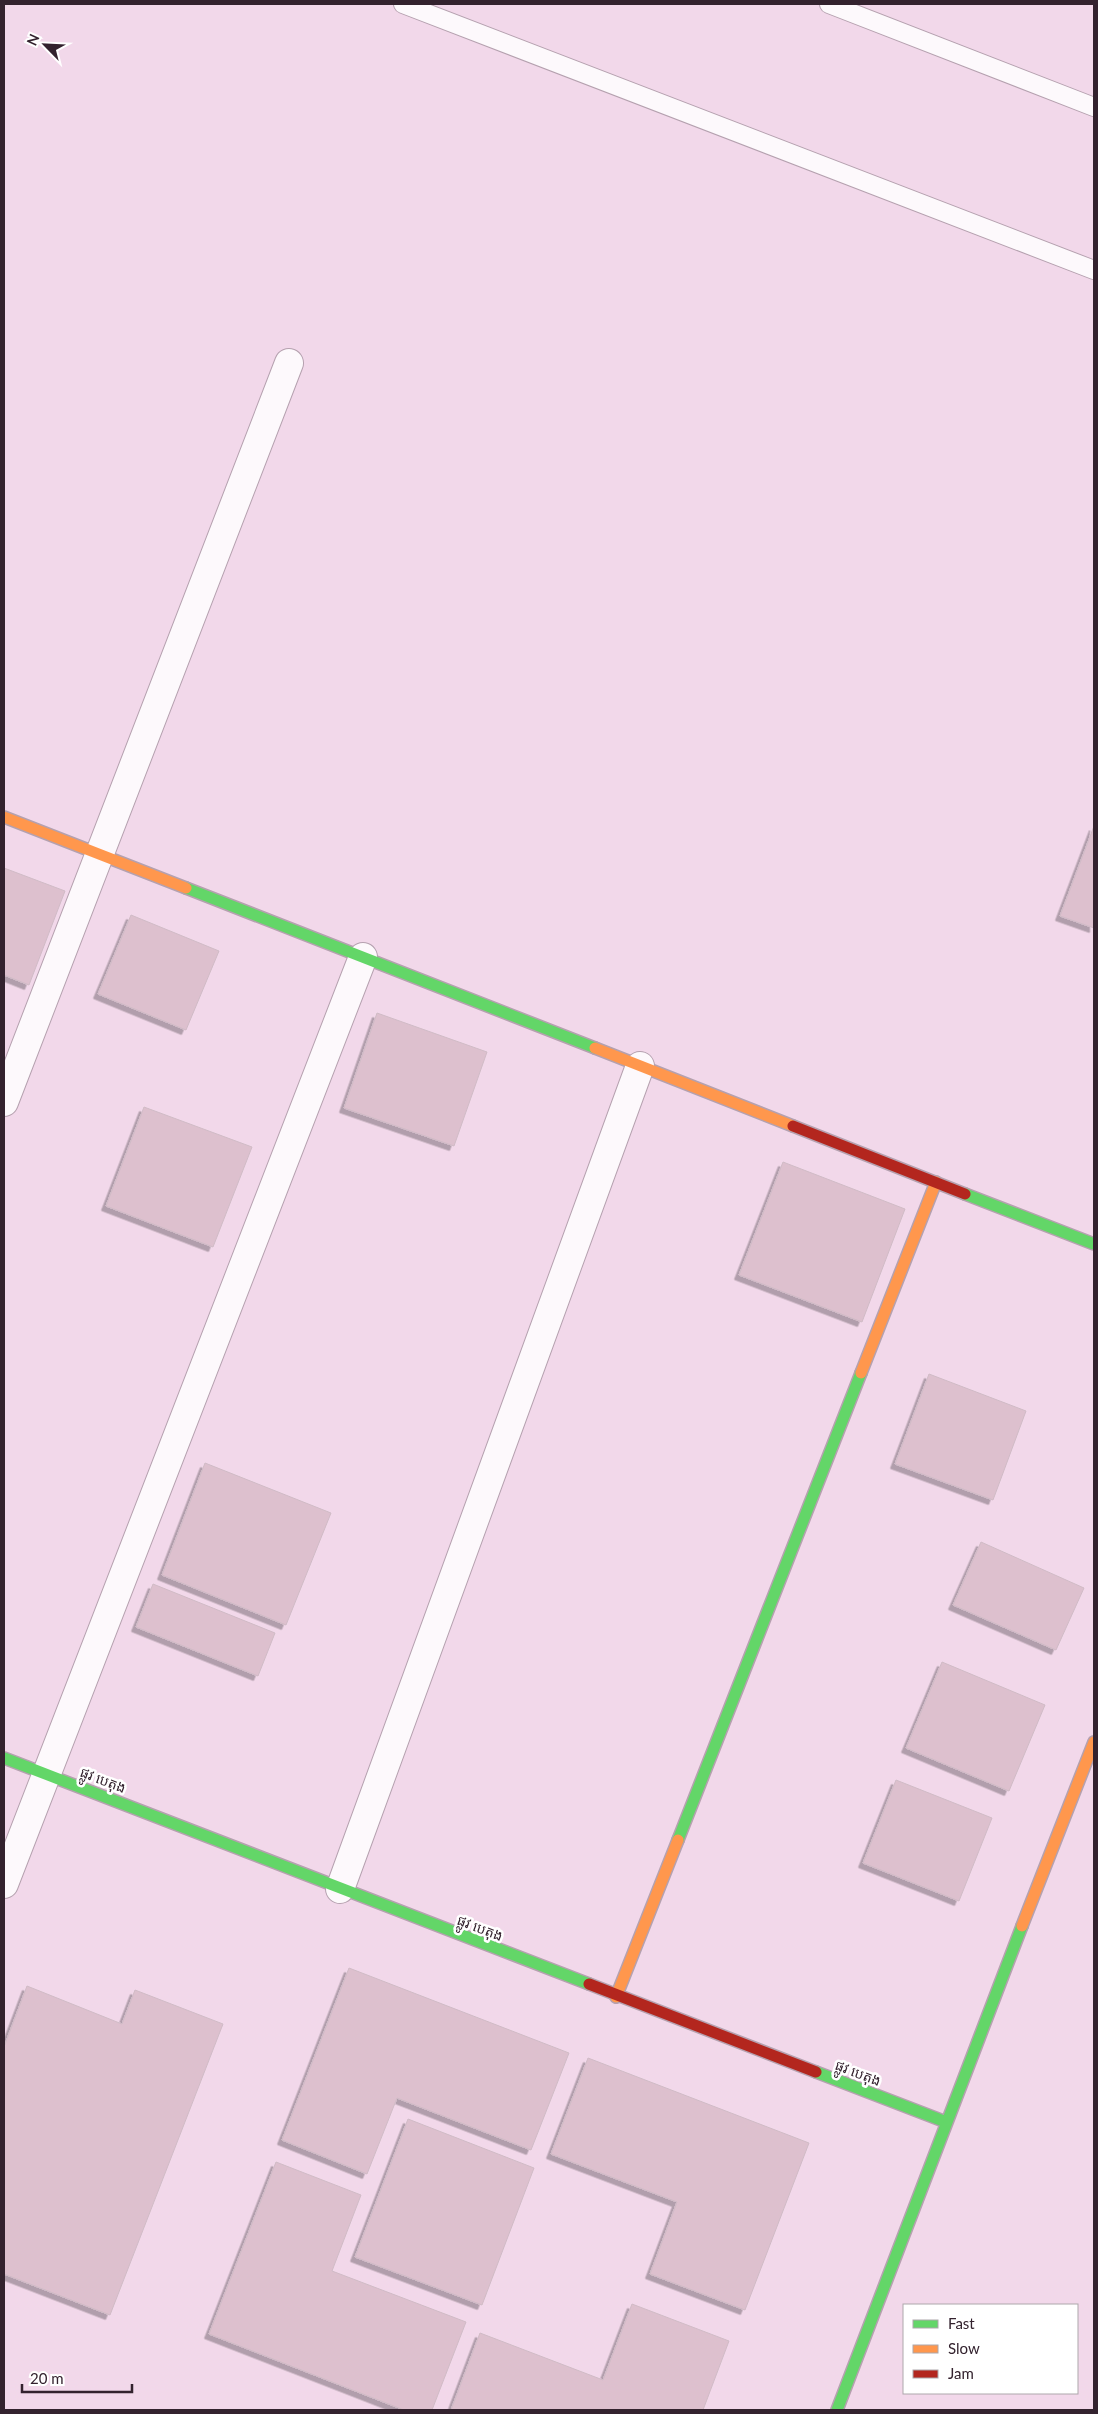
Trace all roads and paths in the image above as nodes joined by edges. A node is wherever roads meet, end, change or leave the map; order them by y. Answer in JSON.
{"nodes":[{"id":1,"x":403,"y":4,"type":"edge"},
{"id":2,"x":829,"y":4,"type":"edge"},
{"id":3,"x":1094,"y":108,"type":"edge"},
{"id":4,"x":1094,"y":270,"type":"edge"},
{"id":5,"x":289,"y":363,"type":"dead end"},
{"id":6,"x":4,"y":817,"type":"edge"},
{"id":7,"x":99,"y":854,"type":"junction"},
{"id":8,"x":363,"y":957,"type":"junction"},
{"id":9,"x":640,"y":1066,"type":"junction"},
{"id":10,"x":4,"y":1102,"type":"edge"},
{"id":11,"x":936,"y":1182,"type":"junction"},
{"id":12,"x":1094,"y":1244,"type":"edge"},
{"id":13,"x":1094,"y":1742,"type":"edge"},
{"id":14,"x":4,"y":1758,"type":"edge"},
{"id":15,"x":46,"y":1774,"type":"junction"},
{"id":16,"x":1087,"y":1781,"type":"edge"},
{"id":17,"x":4,"y":1884,"type":"edge"},
{"id":18,"x":340,"y":1889,"type":"junction"},
{"id":19,"x":616,"y":1997,"type":"junction"},
{"id":20,"x":946,"y":2122,"type":"junction"},
{"id":21,"x":837,"y":2410,"type":"edge"}],
"edges":[{"from":1,"to":4,"type":"lane"},
{"from":2,"to":3,"type":"lane"},
{"from":5,"to":7,"type":"street"},
{"from":6,"to":7,"type":"street"},
{"from":7,"to":8,"type":"street"},
{"from":7,"to":10,"type":"street"},
{"from":8,"to":9,"type":"street"},
{"from":8,"to":15,"type":"street"},
{"from":9,"to":11,"type":"street"},
{"from":9,"to":18,"type":"street"},
{"from":11,"to":12,"type":"street"},
{"from":11,"to":19,"type":"street"},
{"from":13,"to":16,"type":"street"},
{"from":14,"to":15,"type":"street","name":"ផ្លូវ បេតុង"},
{"from":15,"to":17,"type":"street"},
{"from":15,"to":18,"type":"street","name":"ផ្លូវ បេតុង"},
{"from":16,"to":20,"type":"street"},
{"from":18,"to":19,"type":"street","name":"ផ្លូវ បេតុង"},
{"from":19,"to":20,"type":"street","name":"ផ្លូវ បេតុង"},
{"from":20,"to":21,"type":"street"}]}
